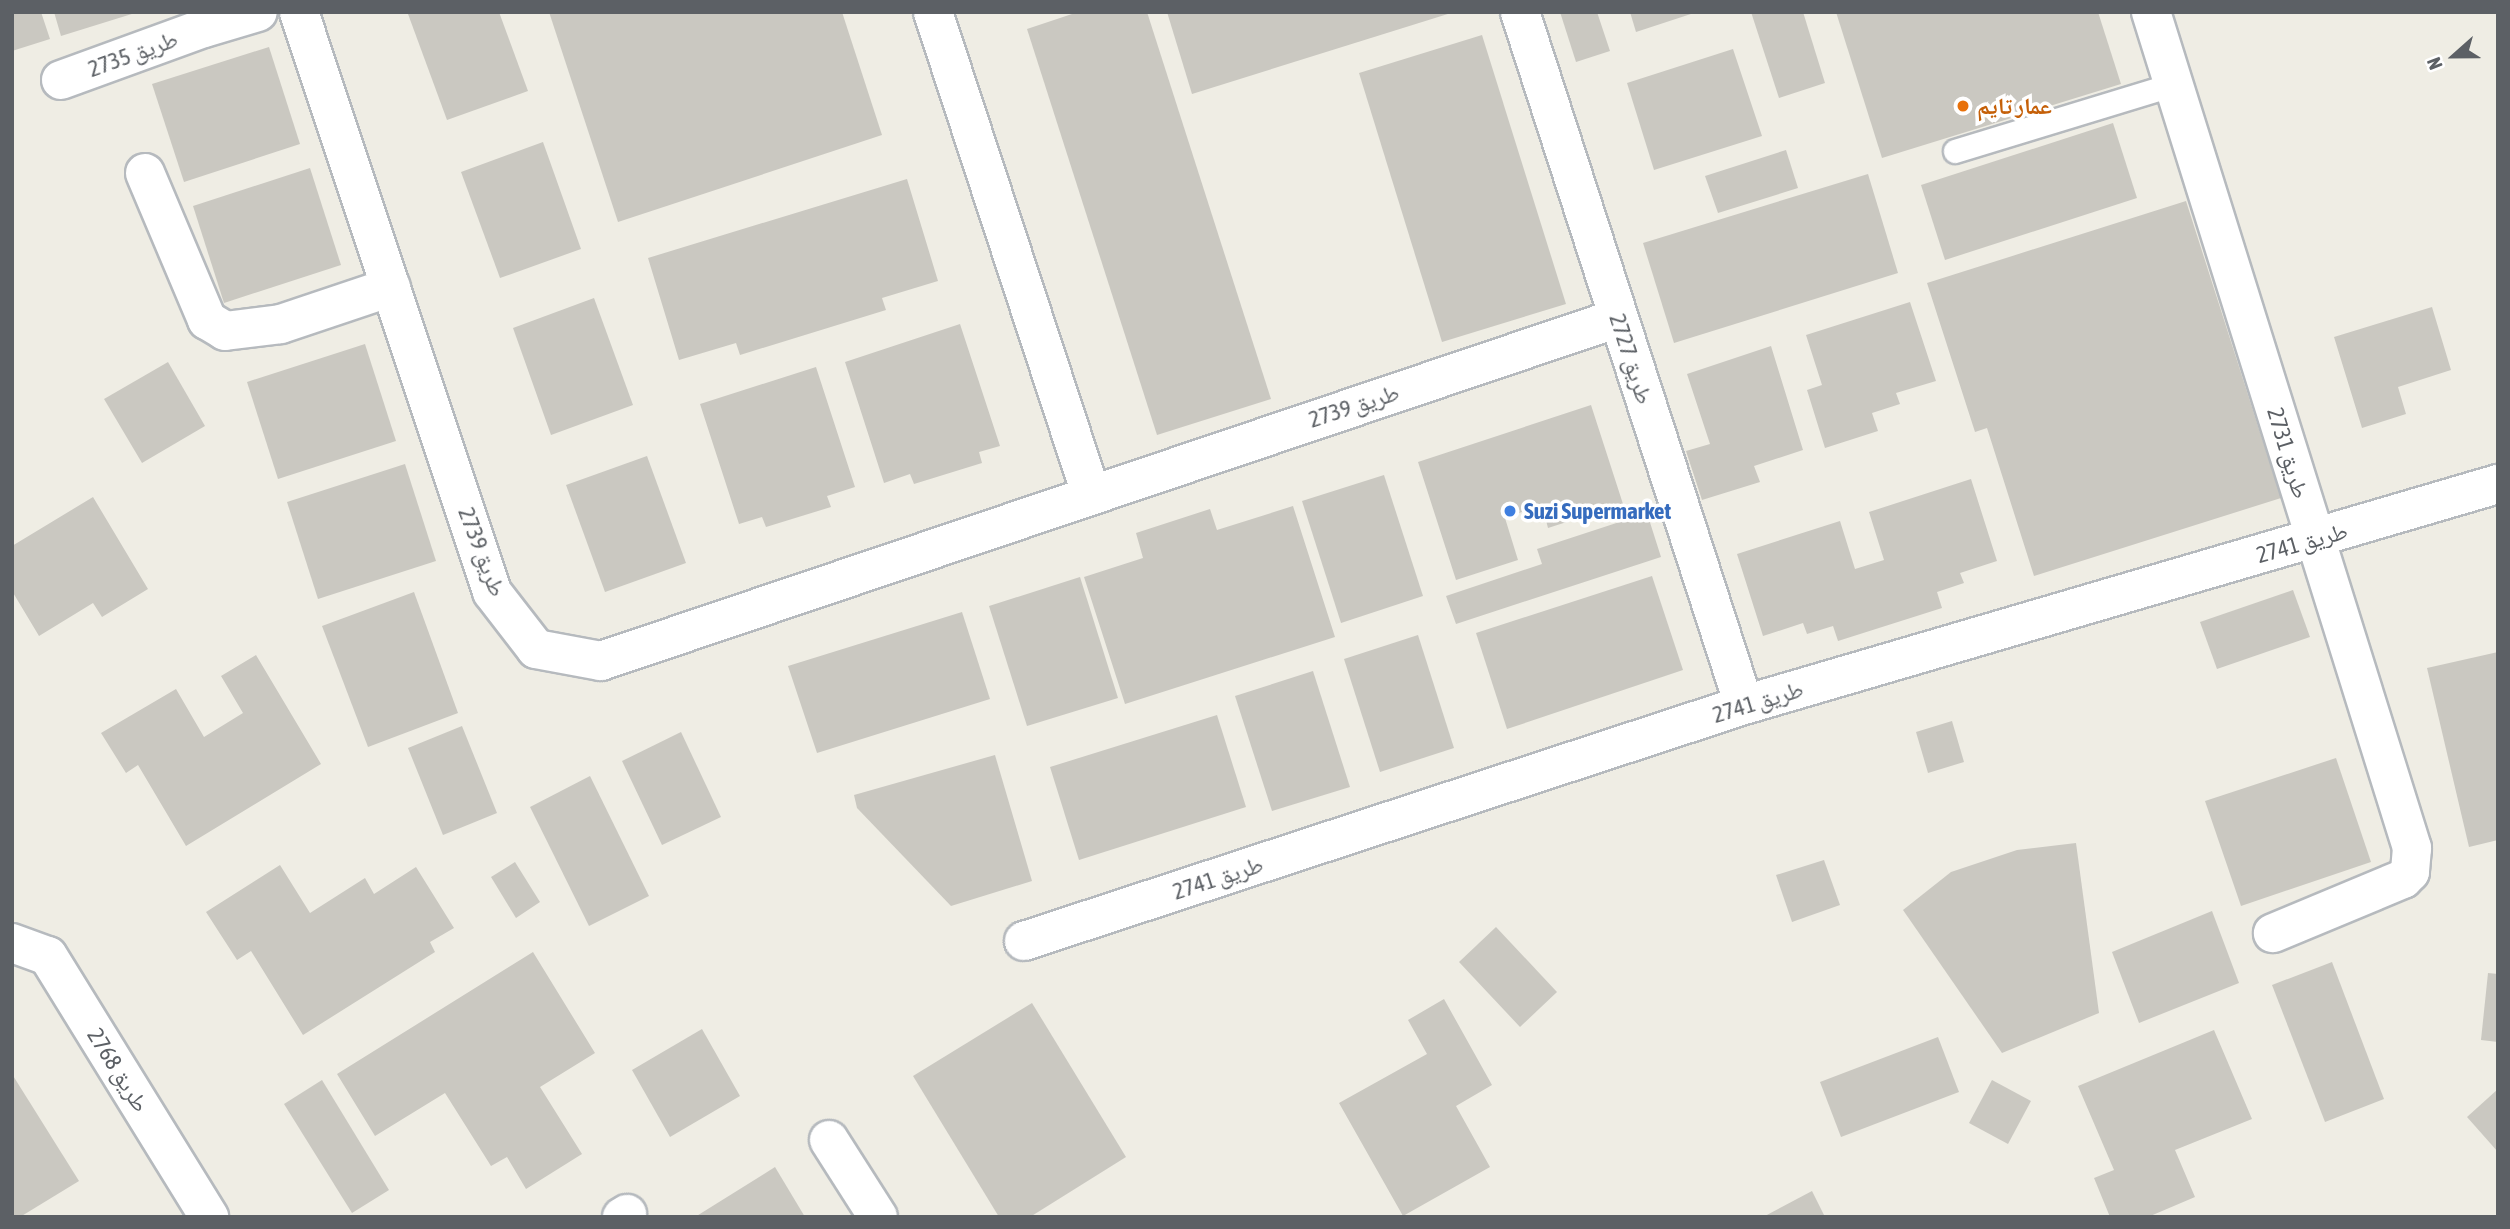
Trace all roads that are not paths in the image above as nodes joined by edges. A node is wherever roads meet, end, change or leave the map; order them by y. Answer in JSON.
{"nodes":[{"id":1,"x":258,"y":12,"type":"edge"},
{"id":2,"x":299,"y":12,"type":"edge"},
{"id":3,"x":933,"y":12,"type":"edge"},
{"id":4,"x":1520,"y":12,"type":"edge"},
{"id":5,"x":2151,"y":12,"type":"edge"},
{"id":6,"x":202,"y":20,"type":"edge"},
{"id":7,"x":61,"y":80,"type":"dead end"},
{"id":8,"x":2174,"y":84,"type":"junction"},
{"id":9,"x":1955,"y":151,"type":"dead end"},
{"id":10,"x":145,"y":173,"type":"dead end"},
{"id":11,"x":391,"y":287,"type":"junction"},
{"id":12,"x":1618,"y":318,"type":"junction"},
{"id":13,"x":2498,"y":484,"type":"edge"},
{"id":14,"x":1091,"y":494,"type":"junction"},
{"id":15,"x":2315,"y":539,"type":"junction"},
{"id":16,"x":1744,"y":705,"type":"junction"},
{"id":17,"x":2273,"y":933,"type":"dead end"},
{"id":18,"x":1024,"y":942,"type":"dead end"},
{"id":19,"x":12,"y":943,"type":"edge"},
{"id":20,"x":829,"y":1140,"type":"dead end"},
{"id":21,"x":209,"y":1217,"type":"edge"},
{"id":22,"x":878,"y":1217,"type":"edge"}],
"edges":[{"from":1,"to":6,"type":"street","name":"طريق 2735"},
{"from":2,"to":11,"type":"street","name":"طريق 2739"},
{"from":3,"to":14,"type":"street"},
{"from":4,"to":12,"type":"street","name":"طريق 2727"},
{"from":5,"to":8,"type":"street","name":"طريق 2731"},
{"from":6,"to":7,"type":"street","name":"طريق 2735"},
{"from":8,"to":9,"type":"lane"},
{"from":8,"to":15,"type":"street","name":"طريق 2731"},
{"from":10,"to":11,"type":"street"},
{"from":11,"to":14,"type":"street","name":"طريق 2739"},
{"from":12,"to":14,"type":"street","name":"طريق 2739"},
{"from":12,"to":16,"type":"street","name":"طريق 2727"},
{"from":13,"to":15,"type":"street","name":"طريق 2741"},
{"from":15,"to":16,"type":"street","name":"طريق 2741"},
{"from":15,"to":17,"type":"street","name":"طريق 2731"},
{"from":16,"to":18,"type":"street","name":"طريق 2741"},
{"from":19,"to":21,"type":"street","name":"طريق 2768"},
{"from":20,"to":22,"type":"street"}]}
